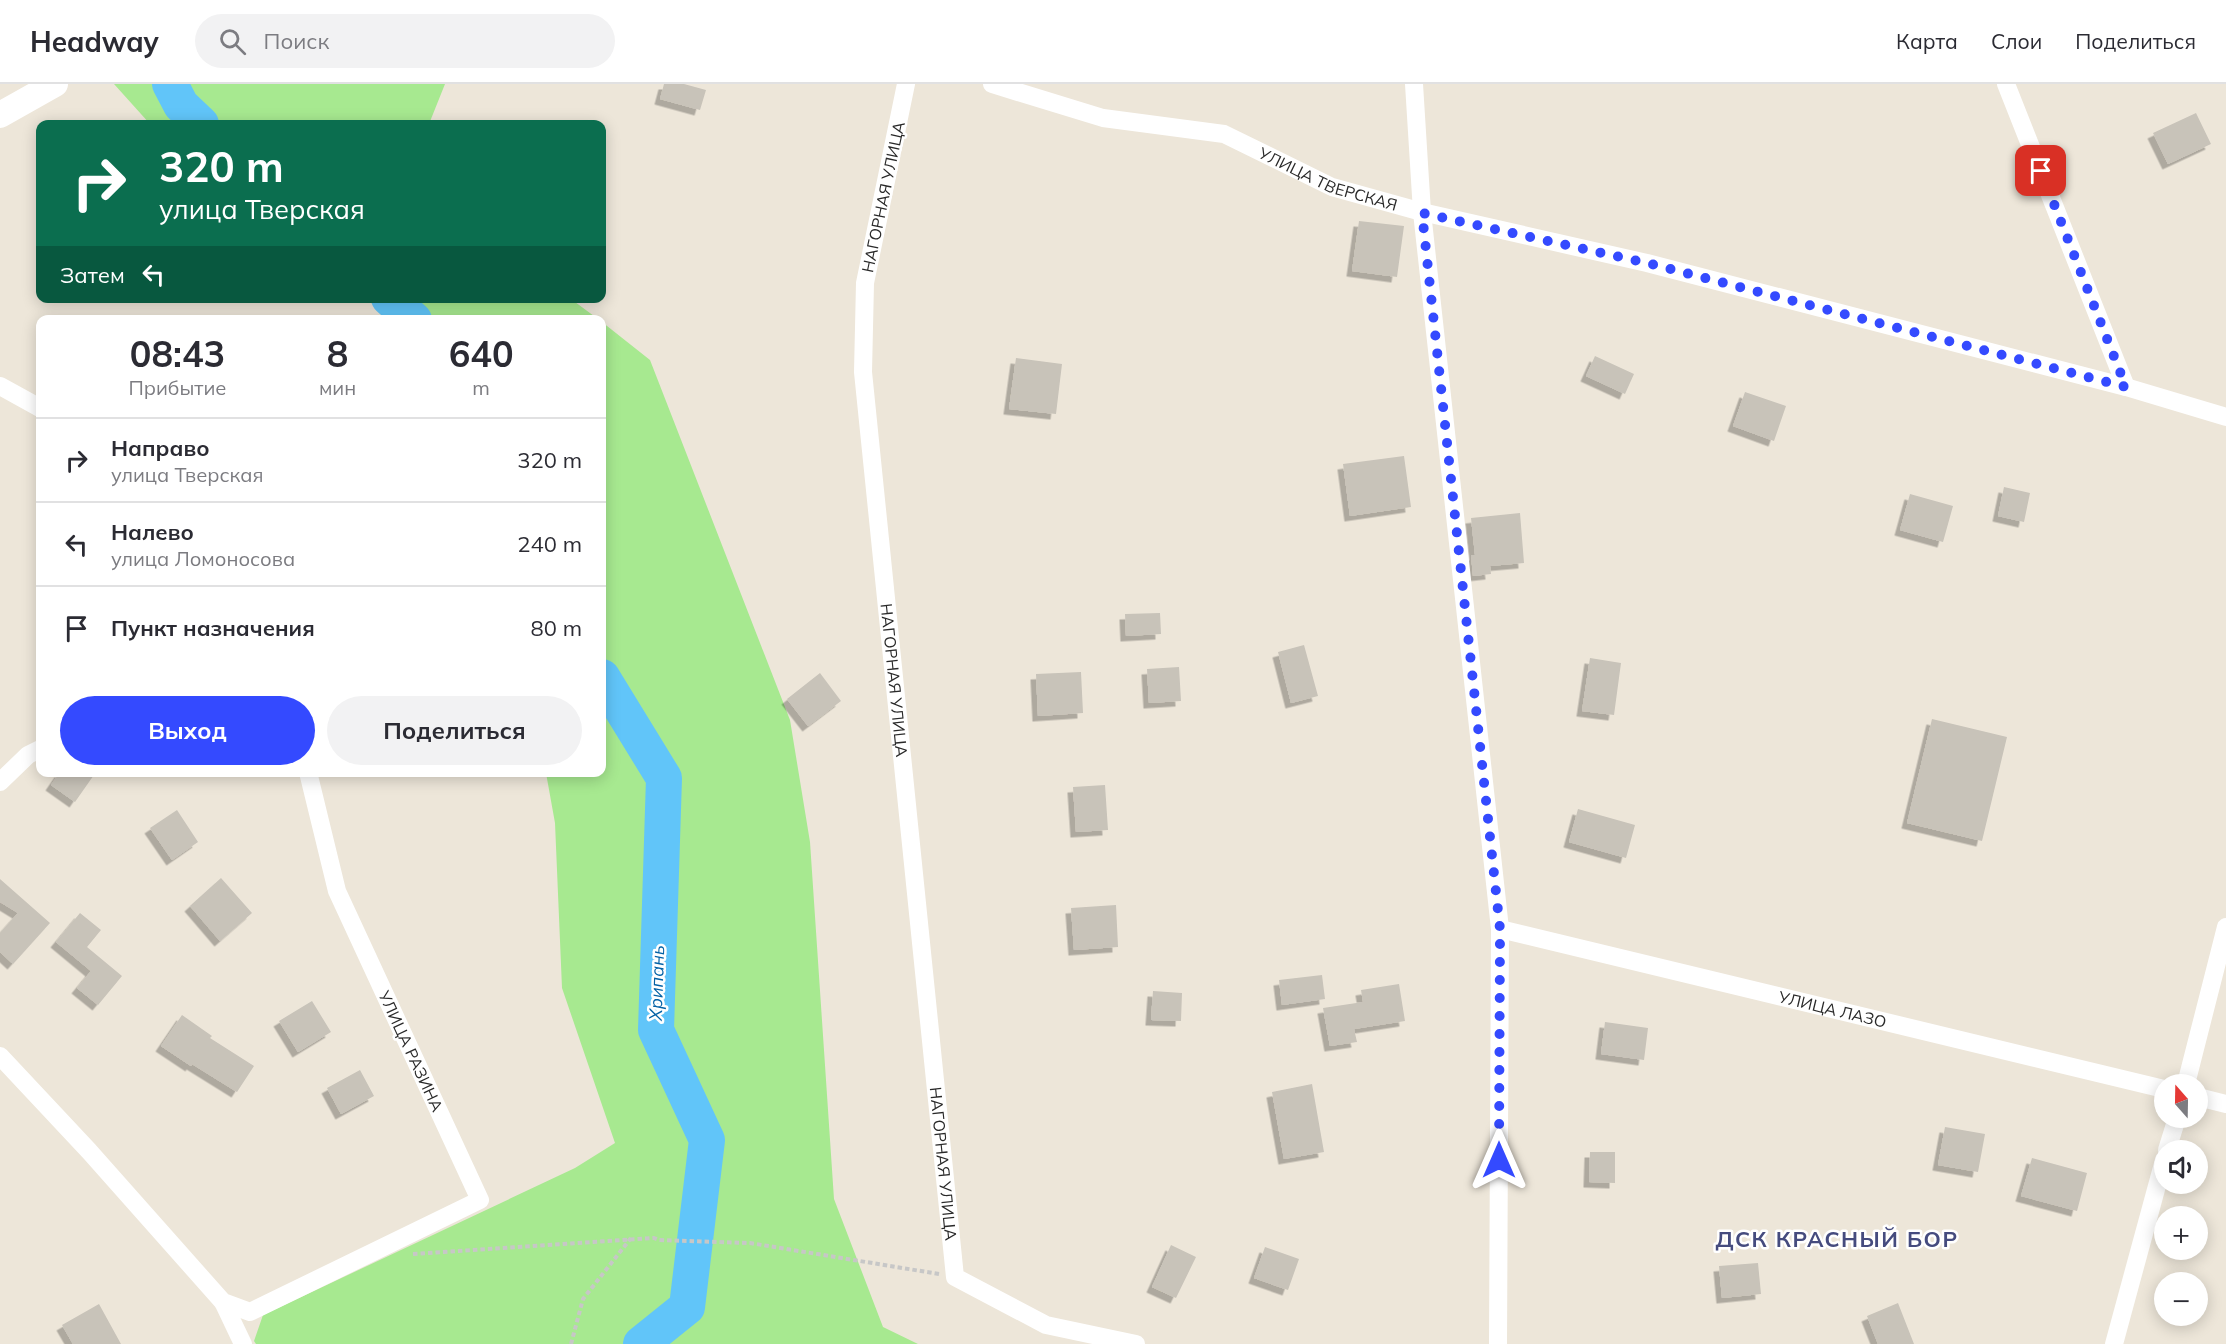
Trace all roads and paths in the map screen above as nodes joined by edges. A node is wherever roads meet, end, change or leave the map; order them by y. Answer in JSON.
{"nodes":[{"id":1,"x":55,"y":84,"type":"edge"},
{"id":2,"x":906,"y":84,"type":"edge"},
{"id":3,"x":992,"y":84,"type":"edge"},
{"id":4,"x":1414,"y":84,"type":"edge"},
{"id":5,"x":2006,"y":84,"type":"edge"},
{"id":6,"x":0,"y":115,"type":"edge"},
{"id":7,"x":1422,"y":213,"type":"junction"},
{"id":8,"x":0,"y":386,"type":"edge"},
{"id":9,"x":2126,"y":387,"type":"junction"},
{"id":10,"x":36,"y":406,"type":"edge"},
{"id":11,"x":2226,"y":417,"type":"edge"},
{"id":12,"x":36,"y":752,"type":"edge"},
{"id":13,"x":309,"y":777,"type":"edge"},
{"id":14,"x":0,"y":782,"type":"edge"},
{"id":15,"x":2226,"y":927,"type":"edge"},
{"id":16,"x":1500,"y":929,"type":"junction"},
{"id":17,"x":0,"y":1056,"type":"edge"},
{"id":18,"x":2189,"y":1074,"type":"edge"},
{"id":19,"x":2154,"y":1087,"type":"edge"},
{"id":20,"x":2208,"y":1100,"type":"edge"},
{"id":21,"x":2226,"y":1104,"type":"edge"},
{"id":22,"x":2155,"y":1194,"type":"edge"},
{"id":23,"x":631,"y":1238,"type":"junction"},
{"id":24,"x":408,"y":1255,"type":"dead end"},
{"id":25,"x":955,"y":1277,"type":"junction"},
{"id":26,"x":223,"y":1302,"type":"junction"},
{"id":27,"x":243,"y":1344,"type":"edge"},
{"id":28,"x":571,"y":1344,"type":"edge"},
{"id":29,"x":1136,"y":1344,"type":"edge"},
{"id":30,"x":1498,"y":1344,"type":"edge"},
{"id":31,"x":2114,"y":1344,"type":"edge"}],
"edges":[{"from":1,"to":6,"type":"main road"},
{"from":2,"to":25,"type":"street","name":"НАГОРНАЯ УЛИЦА"},
{"from":3,"to":7,"type":"street","name":"УЛИЦА ТВЕРСКАЯ"},
{"from":4,"to":7,"type":"street"},
{"from":5,"to":9,"type":"street"},
{"from":7,"to":9,"type":"street","name":"УЛИЦА ТВЕРСКАЯ"},
{"from":7,"to":16,"type":"street"},
{"from":8,"to":10,"type":"street"},
{"from":9,"to":11,"type":"street","name":"УЛИЦА ТВЕРСКАЯ"},
{"from":12,"to":14,"type":"street"},
{"from":13,"to":26,"type":"street","name":"УЛИЦА РАЗИНА"},
{"from":15,"to":18,"type":"street"},
{"from":16,"to":19,"type":"street","name":"УЛИЦА ЛАЗО"},
{"from":16,"to":30,"type":"street"},
{"from":17,"to":26,"type":"street"},
{"from":20,"to":21,"type":"street"},
{"from":22,"to":31,"type":"street"},
{"from":23,"to":24,"type":"path"},
{"from":23,"to":25,"type":"path"},
{"from":23,"to":28,"type":"path"},
{"from":25,"to":29,"type":"street"},
{"from":26,"to":27,"type":"street"}]}
